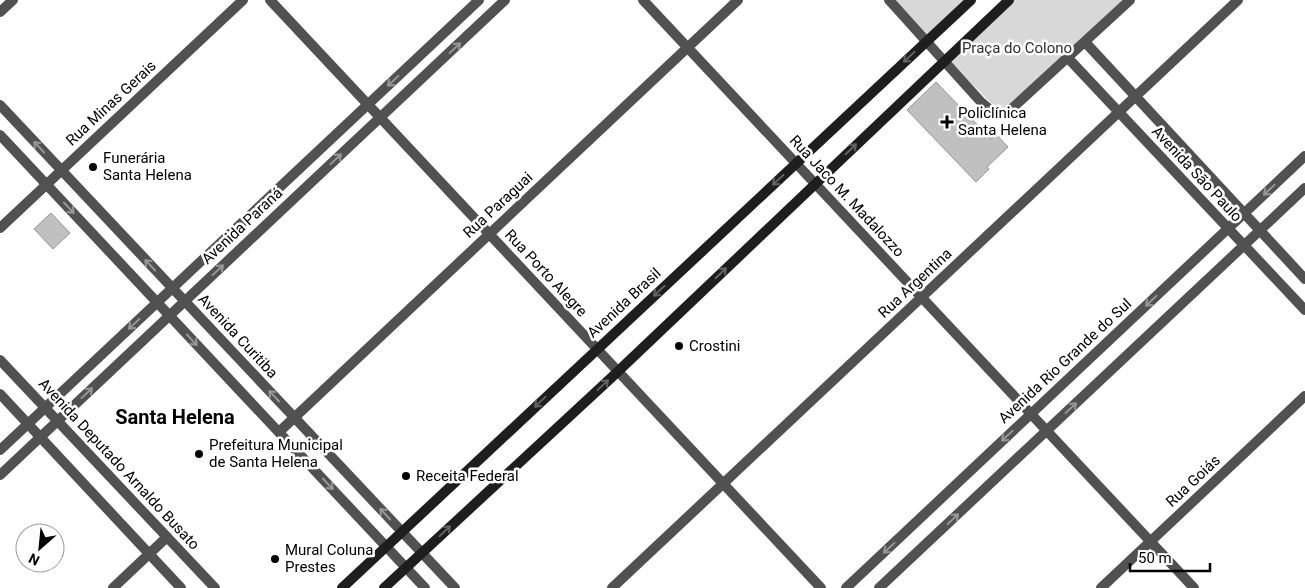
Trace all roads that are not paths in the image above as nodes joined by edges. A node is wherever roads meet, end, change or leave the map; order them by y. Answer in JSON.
{"nodes":[{"id":1,"x":12,"y":0,"type":"edge"},
{"id":2,"x":243,"y":0,"type":"edge"},
{"id":3,"x":270,"y":0,"type":"edge"},
{"id":4,"x":479,"y":0,"type":"edge"},
{"id":5,"x":505,"y":0,"type":"edge"},
{"id":6,"x":643,"y":0,"type":"edge"},
{"id":7,"x":738,"y":0,"type":"edge"},
{"id":8,"x":889,"y":0,"type":"edge"},
{"id":9,"x":971,"y":0,"type":"edge"},
{"id":10,"x":1009,"y":0,"type":"edge"},
{"id":11,"x":1130,"y":0,"type":"edge"},
{"id":12,"x":1238,"y":0,"type":"edge"},
{"id":13,"x":0,"y":12,"type":"edge"},
{"id":14,"x":926,"y":41,"type":"junction"},
{"id":15,"x":1085,"y":42,"type":"junction"},
{"id":16,"x":688,"y":48,"type":"junction"},
{"id":17,"x":1067,"y":58,"type":"junction"},
{"id":18,"x":944,"y":61,"type":"junction"},
{"id":19,"x":1135,"y":96,"type":"junction"},
{"id":20,"x":368,"y":104,"type":"junction"},
{"id":21,"x":0,"y":105,"type":"edge"},
{"id":22,"x":1118,"y":112,"type":"junction"},
{"id":23,"x":380,"y":118,"type":"junction"},
{"id":24,"x":0,"y":135,"type":"edge"},
{"id":25,"x":1305,"y":156,"type":"edge"},
{"id":26,"x":796,"y":163,"type":"junction"},
{"id":27,"x":61,"y":170,"type":"junction"},
{"id":28,"x":815,"y":183,"type":"junction"},
{"id":29,"x":46,"y":184,"type":"junction"},
{"id":30,"x":1305,"y":188,"type":"edge"},
{"id":31,"x":1244,"y":214,"type":"junction"},
{"id":32,"x":244,"y":221,"type":"junction"},
{"id":33,"x":0,"y":228,"type":"edge"},
{"id":34,"x":1228,"y":229,"type":"junction"},
{"id":35,"x":1260,"y":230,"type":"junction"},
{"id":36,"x":256,"y":234,"type":"junction"},
{"id":37,"x":489,"y":234,"type":"junction"},
{"id":38,"x":1244,"y":245,"type":"junction"},
{"id":39,"x":1305,"y":279,"type":"edge"},
{"id":40,"x":172,"y":288,"type":"junction"},
{"id":41,"x":922,"y":297,"type":"junction"},
{"id":42,"x":184,"y":301,"type":"junction"},
{"id":43,"x":157,"y":302,"type":"junction"},
{"id":44,"x":1305,"y":310,"type":"edge"},
{"id":45,"x":170,"y":316,"type":"junction"},
{"id":46,"x":597,"y":349,"type":"junction"},
{"id":47,"x":0,"y":360,"type":"edge"},
{"id":48,"x":96,"y":360,"type":"junction"},
{"id":49,"x":618,"y":371,"type":"junction"},
{"id":50,"x":109,"y":372,"type":"junction"},
{"id":51,"x":0,"y":394,"type":"edge"},
{"id":52,"x":1305,"y":396,"type":"edge"},
{"id":53,"x":45,"y":407,"type":"junction"},
{"id":54,"x":1031,"y":414,"type":"junction"},
{"id":55,"x":294,"y":417,"type":"junction"},
{"id":56,"x":58,"y":421,"type":"junction"},
{"id":57,"x":28,"y":424,"type":"junction"},
{"id":58,"x":1046,"y":431,"type":"junction"},
{"id":59,"x":278,"y":432,"type":"junction"},
{"id":60,"x":40,"y":437,"type":"junction"},
{"id":61,"x":0,"y":450,"type":"edge"},
{"id":62,"x":0,"y":475,"type":"edge"},
{"id":63,"x":723,"y":484,"type":"junction"},
{"id":64,"x":402,"y":532,"type":"junction"},
{"id":65,"x":167,"y":537,"type":"junction"},
{"id":66,"x":1150,"y":542,"type":"junction"},
{"id":67,"x":386,"y":546,"type":"junction"},
{"id":68,"x":422,"y":553,"type":"junction"},
{"id":69,"x":149,"y":554,"type":"junction"},
{"id":70,"x":406,"y":568,"type":"junction"},
{"id":71,"x":112,"y":588,"type":"edge"},
{"id":72,"x":182,"y":588,"type":"edge"},
{"id":73,"x":215,"y":588,"type":"edge"},
{"id":74,"x":342,"y":588,"type":"edge"},
{"id":75,"x":384,"y":588,"type":"edge"},
{"id":76,"x":425,"y":588,"type":"edge"},
{"id":77,"x":454,"y":588,"type":"edge"},
{"id":78,"x":612,"y":588,"type":"edge"},
{"id":79,"x":821,"y":588,"type":"edge"},
{"id":80,"x":846,"y":588,"type":"edge"},
{"id":81,"x":879,"y":588,"type":"edge"},
{"id":82,"x":1101,"y":588,"type":"edge"},
{"id":83,"x":1194,"y":588,"type":"edge"}],
"edges":[{"from":1,"to":13,"type":"street"},
{"from":2,"to":27,"type":"street","name":"Rua Minas Gerais"},
{"from":3,"to":20,"type":"street","name":"Rua Porto Alegre"},
{"from":4,"to":20,"type":"street","name":"Avenida Paraná","one_way":true},
{"from":23,"to":5,"type":"street","name":"Avenida Paraná","one_way":true},
{"from":6,"to":16,"type":"street","name":"Rua Jaco M. Madalozzo"},
{"from":7,"to":16,"type":"street","name":"Rua Paraguai"},
{"from":8,"to":14,"type":"street"},
{"from":9,"to":14,"type":"main road","name":"Avenida Brasil"},
{"from":10,"to":18,"type":"main road"},
{"from":11,"to":15,"type":"street"},
{"from":12,"to":19,"type":"street","name":"Rua Argentina"},
{"from":14,"to":18,"type":"street"},
{"from":14,"to":26,"type":"main road","name":"Avenida Brasil","one_way":true},
{"from":15,"to":17,"type":"street"},
{"from":15,"to":19,"type":"street","name":"Avenida São Paulo"},
{"from":16,"to":26,"type":"street","name":"Rua Jaco M. Madalozzo"},
{"from":16,"to":37,"type":"street","name":"Rua Paraguai"},
{"from":17,"to":18,"type":"street"},
{"from":17,"to":22,"type":"street","name":"Avenida São Paulo"},
{"from":28,"to":18,"type":"main road","one_way":true},
{"from":19,"to":22,"type":"street","name":"Rua Argentina"},
{"from":19,"to":31,"type":"street","name":"Avenida São Paulo"},
{"from":20,"to":23,"type":"street","name":"Rua Porto Alegre"},
{"from":20,"to":32,"type":"street","name":"Avenida Paraná"},
{"from":27,"to":21,"type":"street","name":"Avenida Curitiba","one_way":true},
{"from":22,"to":34,"type":"street","name":"Avenida São Paulo"},
{"from":22,"to":41,"type":"street","name":"Rua Argentina"},
{"from":36,"to":23,"type":"street","name":"Avenida Paraná","one_way":true},
{"from":23,"to":37,"type":"street","name":"Rua Porto Alegre"},
{"from":24,"to":29,"type":"street"},
{"from":25,"to":31,"type":"street","name":"Avenida Rio Grande do Sul","one_way":true},
{"from":26,"to":28,"type":"street","name":"Rua Jaco M. Madalozzo"},
{"from":26,"to":46,"type":"main road","name":"Avenida Brasil","one_way":true},
{"from":27,"to":29,"type":"street","name":"Rua Minas Gerais"},
{"from":40,"to":27,"type":"street","name":"Avenida Curitiba","one_way":true},
{"from":28,"to":41,"type":"street","name":"Rua Jaco M. Madalozzo"},
{"from":49,"to":28,"type":"main road","one_way":true},
{"from":29,"to":33,"type":"street","name":"Rua Minas Gerais"},
{"from":29,"to":43,"type":"street","one_way":true},
{"from":30,"to":35,"type":"street"},
{"from":31,"to":34,"type":"street","name":"Avenida Rio Grande do Sul"},
{"from":31,"to":35,"type":"street","name":"Avenida São Paulo"},
{"from":32,"to":36,"type":"street"},
{"from":32,"to":40,"type":"street","name":"Avenida Paraná"},
{"from":34,"to":38,"type":"street","name":"Avenida São Paulo"},
{"from":34,"to":54,"type":"street","name":"Avenida Rio Grande do Sul","one_way":true},
{"from":35,"to":38,"type":"street"},
{"from":35,"to":39,"type":"street","name":"Avenida São Paulo"},
{"from":42,"to":36,"type":"street","name":"Avenida Paraná","one_way":true},
{"from":37,"to":46,"type":"street","name":"Rua Porto Alegre"},
{"from":37,"to":55,"type":"street","name":"Rua Paraguai"},
{"from":38,"to":44,"type":"street","name":"Avenida São Paulo"},
{"from":58,"to":38,"type":"street","one_way":true},
{"from":40,"to":42,"type":"street","name":"Avenida Curitiba"},
{"from":40,"to":43,"type":"street","name":"Avenida Paraná"},
{"from":41,"to":54,"type":"street","name":"Rua Jaco M. Madalozzo"},
{"from":41,"to":63,"type":"street","name":"Rua Argentina"},
{"from":42,"to":45,"type":"street","name":"Avenida Paraná"},
{"from":55,"to":42,"type":"street","name":"Avenida Curitiba","one_way":true},
{"from":43,"to":45,"type":"street"},
{"from":43,"to":48,"type":"street","name":"Avenida Paraná","one_way":true},
{"from":45,"to":50,"type":"street","name":"Avenida Paraná"},
{"from":45,"to":59,"type":"street","one_way":true},
{"from":46,"to":49,"type":"street","name":"Rua Porto Alegre"},
{"from":46,"to":64,"type":"main road","name":"Avenida Brasil","one_way":true},
{"from":47,"to":53,"type":"street","name":"Avenida Deputado Arnaldo Busato"},
{"from":48,"to":50,"type":"street"},
{"from":48,"to":53,"type":"street","name":"Avenida Paraná"},
{"from":49,"to":63,"type":"street","name":"Rua Porto Alegre"},
{"from":68,"to":49,"type":"main road","one_way":true},
{"from":56,"to":50,"type":"street","name":"Avenida Paraná","one_way":true},
{"from":51,"to":57,"type":"street"},
{"from":52,"to":66,"type":"street","name":"Rua Goiás"},
{"from":53,"to":56,"type":"street","name":"Avenida Deputado Arnaldo Busato"},
{"from":53,"to":57,"type":"street","name":"Avenida Paraná"},
{"from":54,"to":58,"type":"street","name":"Rua Jaco M. Madalozzo"},
{"from":54,"to":80,"type":"street","name":"Avenida Rio Grande do Sul","one_way":true},
{"from":55,"to":59,"type":"street","name":"Rua Paraguai"},
{"from":64,"to":55,"type":"street","name":"Avenida Curitiba","one_way":true},
{"from":56,"to":60,"type":"street","name":"Avenida Paraná"},
{"from":56,"to":65,"type":"street","name":"Avenida Deputado Arnaldo Busato"},
{"from":57,"to":60,"type":"street"},
{"from":57,"to":61,"type":"street","name":"Avenida Paraná"},
{"from":58,"to":66,"type":"street","name":"Rua Jaco M. Madalozzo"},
{"from":81,"to":58,"type":"street","one_way":true},
{"from":59,"to":67,"type":"street","one_way":true},
{"from":60,"to":62,"type":"street","name":"Avenida Paraná"},
{"from":60,"to":69,"type":"street"},
{"from":63,"to":78,"type":"street","name":"Rua Argentina"},
{"from":63,"to":79,"type":"street","name":"Rua Porto Alegre"},
{"from":64,"to":67,"type":"main road","name":"Avenida Brasil"},
{"from":64,"to":68,"type":"street","name":"Avenida Curitiba"},
{"from":65,"to":69,"type":"street"},
{"from":65,"to":73,"type":"street","name":"Avenida Deputado Arnaldo Busato"},
{"from":66,"to":82,"type":"street","name":"Rua Goiás"},
{"from":66,"to":83,"type":"street","name":"Rua Jaco M. Madalozzo"},
{"from":67,"to":70,"type":"street"},
{"from":67,"to":74,"type":"main road","name":"Avenida Brasil"},
{"from":68,"to":70,"type":"main road"},
{"from":68,"to":77,"type":"street","name":"Avenida Curitiba"},
{"from":69,"to":71,"type":"street"},
{"from":69,"to":72,"type":"street"},
{"from":70,"to":75,"type":"main road"},
{"from":70,"to":76,"type":"street"}]}
